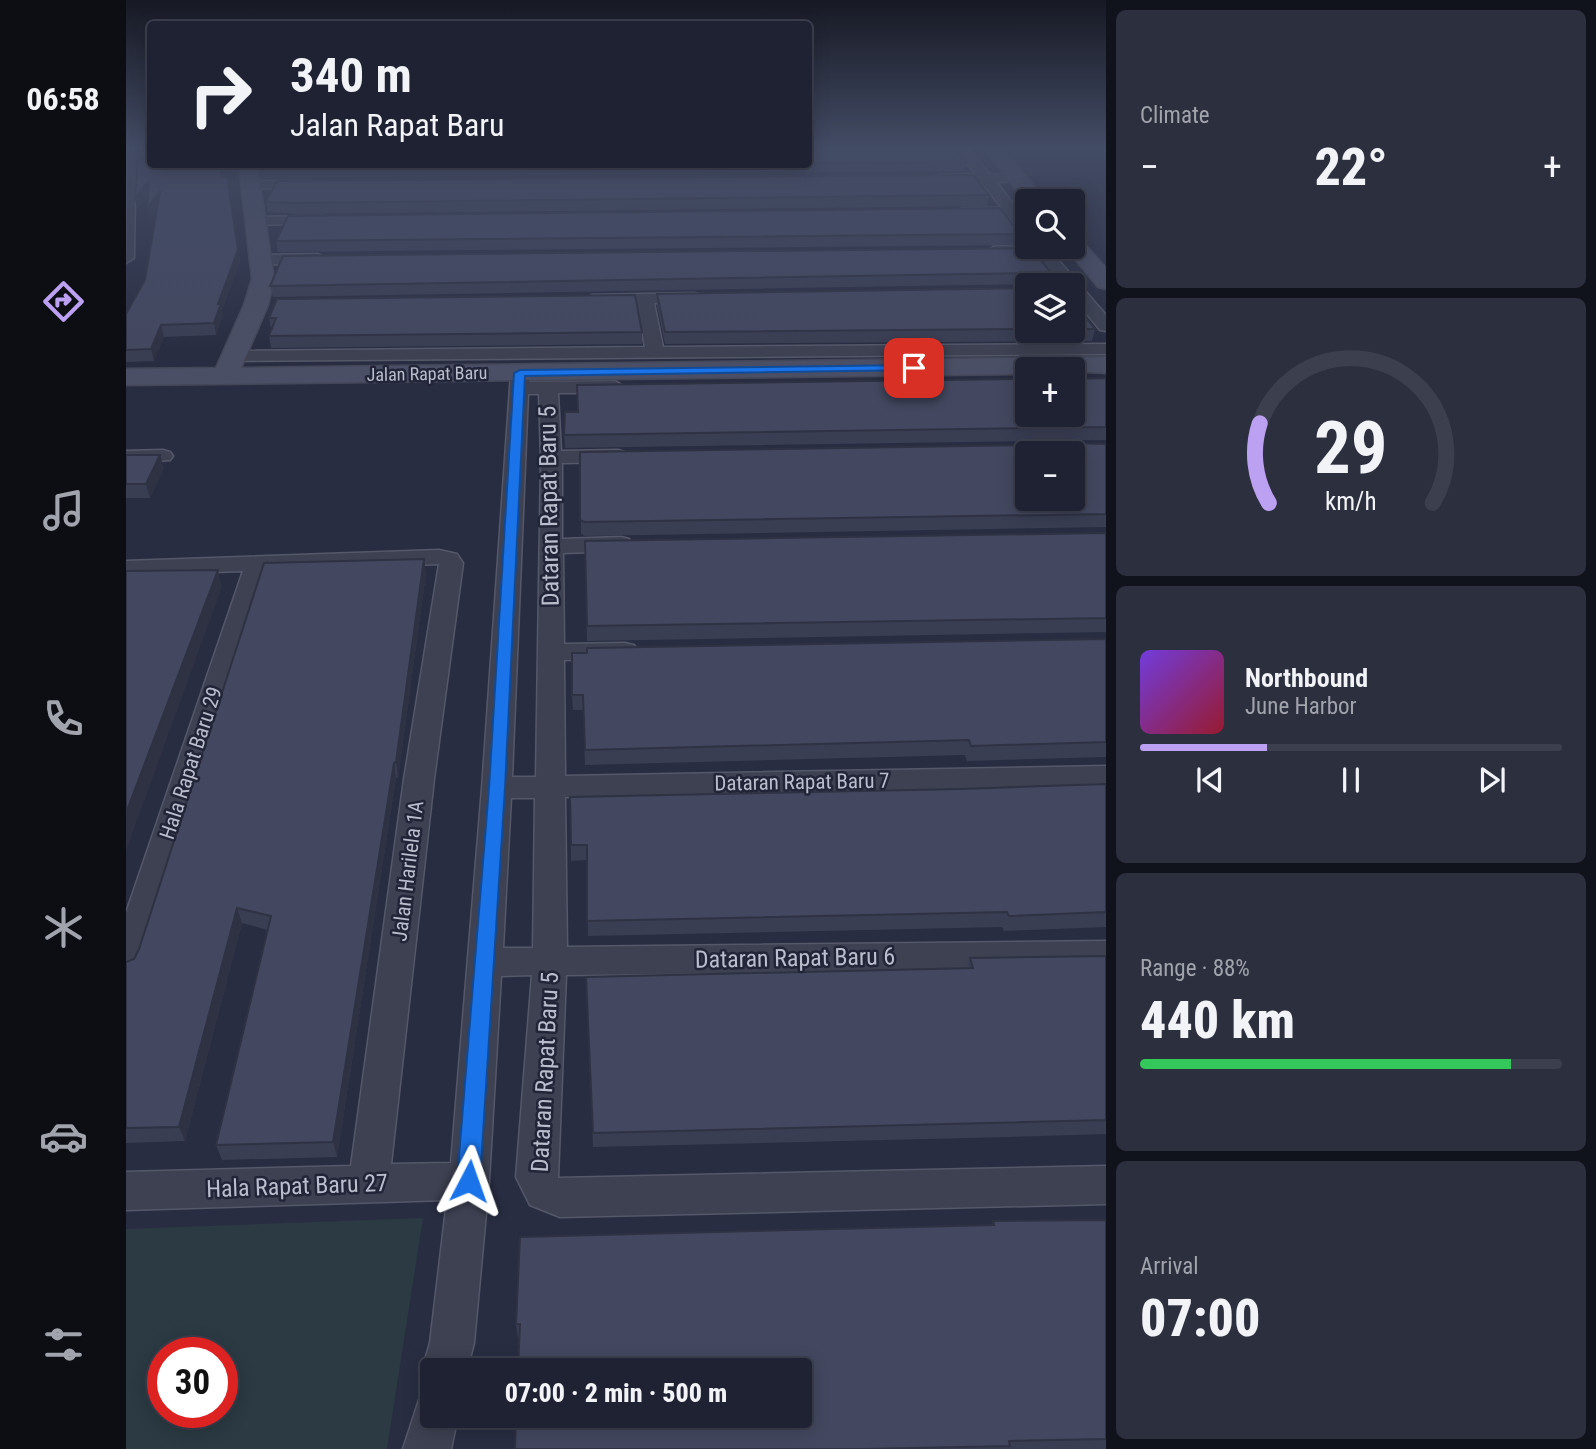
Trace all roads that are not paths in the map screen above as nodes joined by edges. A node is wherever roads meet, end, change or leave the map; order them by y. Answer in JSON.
{"nodes":[{"id":1,"x":255,"y":217,"type":"edge"},
{"id":2,"x":338,"y":220,"type":"edge"},
{"id":3,"x":255,"y":221,"type":"junction"},
{"id":4,"x":127,"y":228,"type":"edge"},
{"id":5,"x":1015,"y":250,"type":"edge"},
{"id":6,"x":974,"y":251,"type":"edge"},
{"id":7,"x":1085,"y":257,"type":"edge"},
{"id":8,"x":126,"y":258,"type":"edge"},
{"id":9,"x":331,"y":259,"type":"edge"},
{"id":10,"x":1049,"y":259,"type":"edge"},
{"id":11,"x":261,"y":260,"type":"junction"},
{"id":12,"x":1060,"y":273,"type":"edge"},
{"id":13,"x":1106,"y":282,"type":"edge"},
{"id":14,"x":711,"y":298,"type":"edge"},
{"id":15,"x":645,"y":299,"type":"junction"},
{"id":16,"x":576,"y":300,"type":"edge"},
{"id":17,"x":1085,"y":303,"type":"edge"},
{"id":18,"x":1106,"y":327,"type":"edge"},
{"id":19,"x":1106,"y":349,"type":"edge"},
{"id":20,"x":655,"y":353,"type":"junction"},
{"id":21,"x":1106,"y":365,"type":"edge"},
{"id":22,"x":230,"y":366,"type":"junction"},
{"id":23,"x":126,"y":377,"type":"edge"},
{"id":24,"x":1085,"y":381,"type":"edge"},
{"id":25,"x":1106,"y":381,"type":"edge"},
{"id":26,"x":1015,"y":382,"type":"edge"},
{"id":27,"x":529,"y":383,"type":"junction"},
{"id":28,"x":163,"y":456,"type":"edge"},
{"id":29,"x":634,"y":456,"type":"edge"},
{"id":30,"x":126,"y":457,"type":"edge"},
{"id":31,"x":551,"y":457,"type":"junction"},
{"id":32,"x":646,"y":544,"type":"edge"},
{"id":33,"x":550,"y":545,"type":"junction"},
{"id":34,"x":257,"y":564,"type":"junction"},
{"id":35,"x":126,"y":568,"type":"edge"},
{"id":36,"x":648,"y":650,"type":"edge"},
{"id":37,"x":551,"y":652,"type":"junction"},
{"id":38,"x":1106,"y":776,"type":"edge"},
{"id":39,"x":497,"y":788,"type":"junction"},
{"id":40,"x":549,"y":788,"type":"junction"},
{"id":41,"x":1106,"y":955,"type":"edge"},
{"id":42,"x":550,"y":961,"type":"junction"},
{"id":43,"x":484,"y":962,"type":"junction"},
{"id":44,"x":126,"y":963,"type":"edge"},
{"id":45,"x":469,"y":1181,"type":"junction"},
{"id":46,"x":369,"y":1184,"type":"junction"},
{"id":47,"x":1106,"y":1185,"type":"edge"},
{"id":48,"x":126,"y":1191,"type":"edge"},
{"id":49,"x":448,"y":1358,"type":"edge"},
{"id":50,"x":432,"y":1428,"type":"edge"},
{"id":51,"x":427,"y":1449,"type":"edge"}],
"edges":[{"from":1,"to":3,"type":"street"},
{"from":2,"to":3,"type":"street"},
{"from":3,"to":11,"type":"street"},
{"from":4,"to":8,"type":"street"},
{"from":5,"to":6,"type":"street"},
{"from":7,"to":13,"type":"street"},
{"from":9,"to":11,"type":"street"},
{"from":10,"to":12,"type":"street"},
{"from":11,"to":22,"type":"street"},
{"from":14,"to":15,"type":"street"},
{"from":15,"to":16,"type":"street"},
{"from":15,"to":20,"type":"street"},
{"from":17,"to":18,"type":"street"},
{"from":19,"to":20,"type":"street"},
{"from":20,"to":22,"type":"street"},
{"from":21,"to":27,"type":"street","name":"Jalan Rapat Baru"},
{"from":22,"to":23,"type":"street","name":"Jalan Rapat Baru"},
{"from":22,"to":27,"type":"street","name":"Jalan Rapat Baru"},
{"from":24,"to":25,"type":"street"},
{"from":26,"to":27,"type":"street","name":"Jalan Rapat Baru"},
{"from":27,"to":31,"type":"street","name":"Dataran Rapat Baru 5"},
{"from":27,"to":39,"type":"street"},
{"from":28,"to":30,"type":"street"},
{"from":29,"to":31,"type":"street"},
{"from":31,"to":33,"type":"street","name":"Dataran Rapat Baru 5"},
{"from":32,"to":33,"type":"street"},
{"from":33,"to":37,"type":"street","name":"Dataran Rapat Baru 5"},
{"from":34,"to":35,"type":"street"},
{"from":34,"to":44,"type":"street","name":"Hala Rapat Baru 29"},
{"from":34,"to":46,"type":"street","name":"Jalan Harilela 1A"},
{"from":36,"to":37,"type":"street"},
{"from":37,"to":40,"type":"street","name":"Dataran Rapat Baru 5"},
{"from":38,"to":40,"type":"street","name":"Dataran Rapat Baru 7"},
{"from":39,"to":40,"type":"street","name":"Dataran Rapat Baru 7"},
{"from":39,"to":43,"type":"street"},
{"from":40,"to":42,"type":"street","name":"Dataran Rapat Baru 5"},
{"from":41,"to":42,"type":"street","name":"Dataran Rapat Baru 6"},
{"from":42,"to":43,"type":"street","name":"Dataran Rapat Baru 6"},
{"from":42,"to":47,"type":"street","name":"Dataran Rapat Baru 5"},
{"from":43,"to":45,"type":"street"},
{"from":45,"to":46,"type":"street","name":"Hala Rapat Baru 27"},
{"from":45,"to":49,"type":"street"},
{"from":46,"to":48,"type":"street","name":"Hala Rapat Baru 27"},
{"from":50,"to":51,"type":"street"}]}
